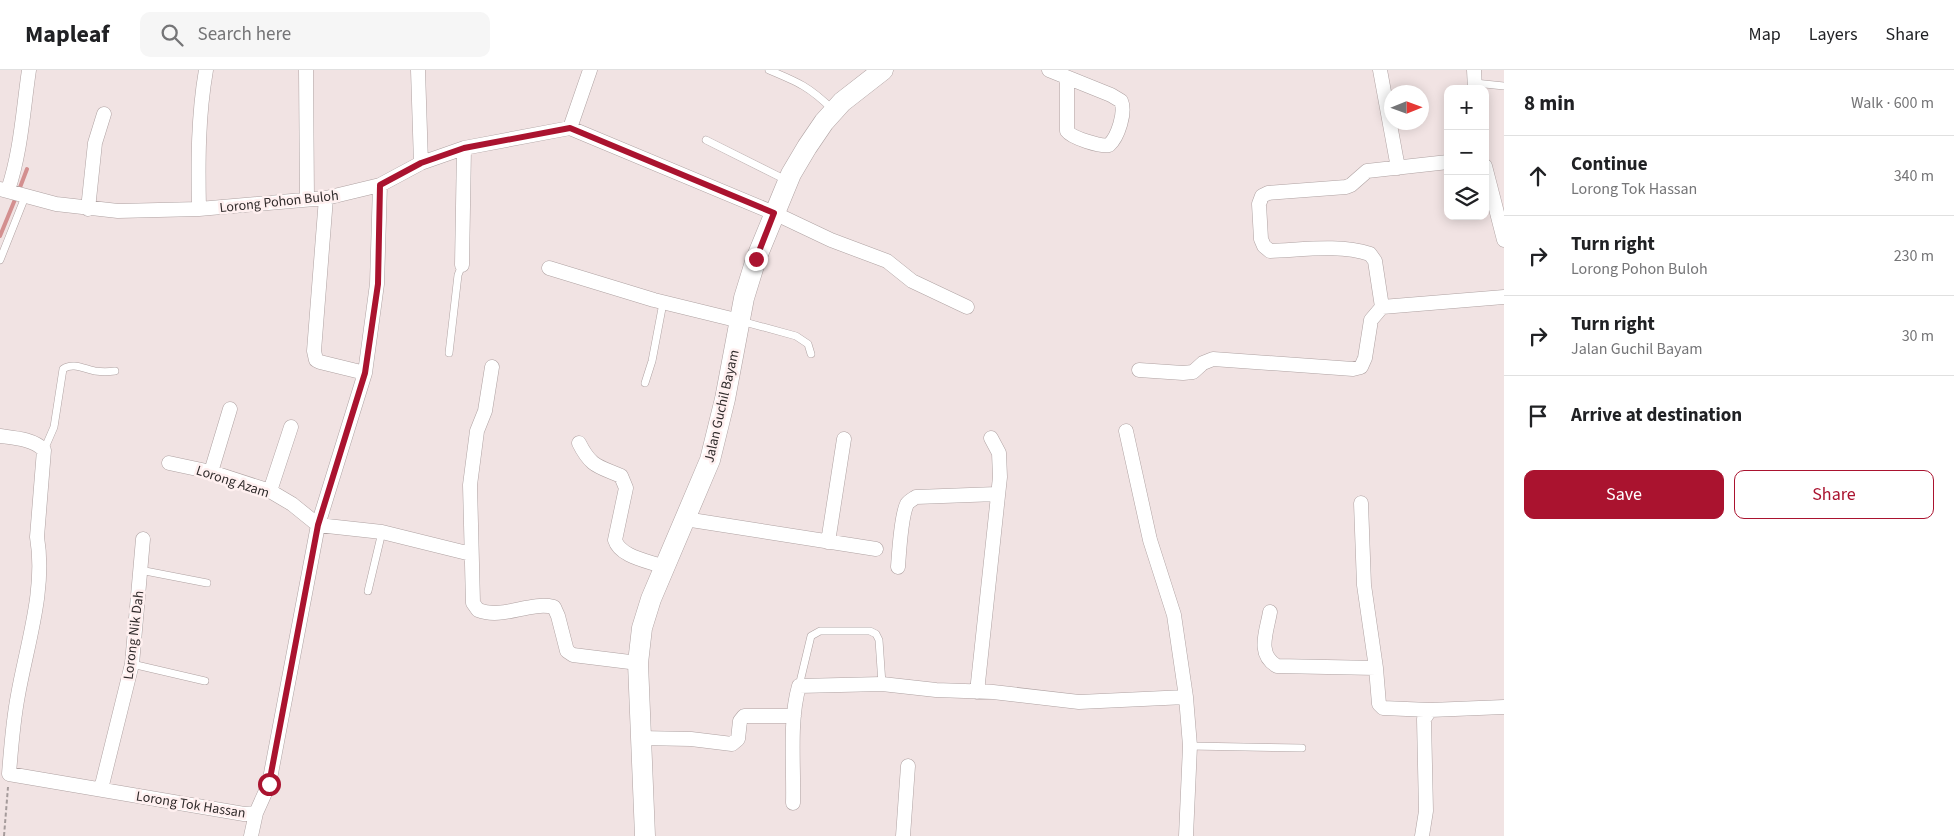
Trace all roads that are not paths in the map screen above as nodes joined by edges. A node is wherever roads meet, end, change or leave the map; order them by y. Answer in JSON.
{"nodes":[{"id":1,"x":29,"y":70,"type":"edge"},
{"id":2,"x":206,"y":70,"type":"edge"},
{"id":3,"x":306,"y":70,"type":"edge"},
{"id":4,"x":418,"y":70,"type":"edge"},
{"id":5,"x":590,"y":70,"type":"edge"},
{"id":6,"x":769,"y":70,"type":"edge"},
{"id":7,"x":883,"y":70,"type":"edge"},
{"id":8,"x":1049,"y":70,"type":"edge"},
{"id":9,"x":1380,"y":70,"type":"edge"},
{"id":10,"x":1067,"y":79,"type":"junction"},
{"id":11,"x":1474,"y":81,"type":"edge"},
{"id":12,"x":1504,"y":86,"type":"edge"},
{"id":13,"x":834,"y":111,"type":"junction"},
{"id":14,"x":104,"y":114,"type":"dead end"},
{"id":15,"x":570,"y":128,"type":"junction"},
{"id":16,"x":706,"y":140,"type":"dead end"},
{"id":17,"x":464,"y":148,"type":"junction"},
{"id":18,"x":1444,"y":162,"type":"edge"},
{"id":19,"x":421,"y":163,"type":"junction"},
{"id":20,"x":1398,"y":168,"type":"junction"},
{"id":21,"x":1489,"y":174,"type":"edge"},
{"id":22,"x":788,"y":181,"type":"junction"},
{"id":23,"x":380,"y":185,"type":"junction"},
{"id":24,"x":14,"y":193,"type":"edge"},
{"id":25,"x":1499,"y":195,"type":"edge"},
{"id":26,"x":326,"y":198,"type":"junction"},
{"id":27,"x":307,"y":199,"type":"junction"},
{"id":28,"x":88,"y":208,"type":"junction"},
{"id":29,"x":199,"y":209,"type":"junction"},
{"id":30,"x":774,"y":213,"type":"junction"},
{"id":31,"x":1504,"y":240,"type":"edge"},
{"id":32,"x":0,"y":260,"type":"edge"},
{"id":33,"x":462,"y":264,"type":"joint"},
{"id":34,"x":549,"y":268,"type":"dead end"},
{"id":35,"x":1504,"y":297,"type":"edge"},
{"id":36,"x":663,"y":302,"type":"junction"},
{"id":37,"x":967,"y":307,"type":"dead end"},
{"id":38,"x":1382,"y":307,"type":"junction"},
{"id":39,"x":740,"y":321,"type":"junction"},
{"id":40,"x":449,"y":353,"type":"dead end"},
{"id":41,"x":811,"y":354,"type":"dead end"},
{"id":42,"x":492,"y":367,"type":"dead end"},
{"id":43,"x":1139,"y":370,"type":"dead end"},
{"id":44,"x":115,"y":371,"type":"dead end"},
{"id":45,"x":365,"y":373,"type":"junction"},
{"id":46,"x":645,"y":383,"type":"dead end"},
{"id":47,"x":230,"y":409,"type":"dead end"},
{"id":48,"x":291,"y":427,"type":"dead end"},
{"id":49,"x":1126,"y":431,"type":"dead end"},
{"id":50,"x":0,"y":436,"type":"edge"},
{"id":51,"x":990,"y":438,"type":"dead end"},
{"id":52,"x":844,"y":439,"type":"dead end"},
{"id":53,"x":579,"y":444,"type":"dead end"},
{"id":54,"x":44,"y":450,"type":"junction"},
{"id":55,"x":169,"y":463,"type":"dead end"},
{"id":56,"x":211,"y":472,"type":"junction"},
{"id":57,"x":270,"y":491,"type":"junction"},
{"id":58,"x":997,"y":494,"type":"junction"},
{"id":59,"x":1361,"y":503,"type":"dead end"},
{"id":60,"x":685,"y":519,"type":"junction"},
{"id":61,"x":318,"y":525,"type":"junction"},
{"id":62,"x":382,"y":532,"type":"junction"},
{"id":63,"x":143,"y":539,"type":"dead end"},
{"id":64,"x":828,"y":542,"type":"junction"},
{"id":65,"x":876,"y":549,"type":"dead end"},
{"id":66,"x":471,"y":554,"type":"junction"},
{"id":67,"x":664,"y":566,"type":"junction"},
{"id":68,"x":898,"y":568,"type":"dead end"},
{"id":69,"x":140,"y":570,"type":"junction"},
{"id":70,"x":207,"y":583,"type":"dead end"},
{"id":71,"x":368,"y":591,"type":"dead end"},
{"id":72,"x":1270,"y":612,"type":"dead end"},
{"id":73,"x":638,"y":663,"type":"junction"},
{"id":74,"x":132,"y":664,"type":"junction"},
{"id":75,"x":1376,"y":668,"type":"junction"},
{"id":76,"x":205,"y":681,"type":"dead end"},
{"id":77,"x":882,"y":684,"type":"junction"},
{"id":78,"x":799,"y":686,"type":"junction"},
{"id":79,"x":978,"y":692,"type":"junction"},
{"id":80,"x":1186,"y":697,"type":"junction"},
{"id":81,"x":1504,"y":707,"type":"edge"},
{"id":82,"x":1430,"y":710,"type":"junction"},
{"id":83,"x":794,"y":716,"type":"junction"},
{"id":84,"x":640,"y":738,"type":"junction"},
{"id":85,"x":1190,"y":746,"type":"junction"},
{"id":86,"x":1302,"y":748,"type":"dead end"},
{"id":87,"x":908,"y":766,"type":"dead end"},
{"id":88,"x":101,"y":789,"type":"junction"},
{"id":89,"x":793,"y":802,"type":"dead end"},
{"id":90,"x":256,"y":813,"type":"junction"},
{"id":91,"x":251,"y":836,"type":"edge"},
{"id":92,"x":645,"y":836,"type":"edge"},
{"id":93,"x":903,"y":836,"type":"edge"},
{"id":94,"x":1186,"y":836,"type":"edge"},
{"id":95,"x":1422,"y":836,"type":"edge"}],
"edges":[{"from":1,"to":24,"type":"street"},
{"from":2,"to":29,"type":"street"},
{"from":3,"to":27,"type":"street"},
{"from":4,"to":19,"type":"street"},
{"from":5,"to":15,"type":"street"},
{"from":6,"to":13,"type":"lane"},
{"from":7,"to":13,"type":"main road","name":"Jalan Guchil Bayam"},
{"from":8,"to":10,"type":"street"},
{"from":9,"to":20,"type":"street"},
{"from":10,"to":10,"type":"street"},
{"from":11,"to":12,"type":"lane"},
{"from":13,"to":22,"type":"main road","name":"Jalan Guchil Bayam"},
{"from":14,"to":28,"type":"street"},
{"from":15,"to":17,"type":"street","name":"Lorong Pohon Buloh"},
{"from":15,"to":30,"type":"street"},
{"from":16,"to":22,"type":"lane"},
{"from":17,"to":19,"type":"street","name":"Lorong Pohon Buloh"},
{"from":17,"to":33,"type":"street"},
{"from":18,"to":20,"type":"street"},
{"from":19,"to":23,"type":"street","name":"Lorong Pohon Buloh"},
{"from":20,"to":38,"type":"street"},
{"from":21,"to":25,"type":"street"},
{"from":22,"to":30,"type":"main road","name":"Jalan Guchil Bayam"},
{"from":23,"to":26,"type":"street","name":"Lorong Pohon Buloh"},
{"from":23,"to":45,"type":"street","name":"Lorong Tok Hassan"},
{"from":24,"to":28,"type":"street","name":"Lorong Pohon Buloh"},
{"from":24,"to":32,"type":"lane"},
{"from":25,"to":31,"type":"street"},
{"from":26,"to":27,"type":"street","name":"Lorong Pohon Buloh"},
{"from":26,"to":45,"type":"street"},
{"from":27,"to":29,"type":"street","name":"Lorong Pohon Buloh"},
{"from":28,"to":29,"type":"street","name":"Lorong Pohon Buloh"},
{"from":30,"to":37,"type":"street"},
{"from":30,"to":39,"type":"main road","name":"Jalan Guchil Bayam"},
{"from":33,"to":40,"type":"lane"},
{"from":34,"to":36,"type":"street"},
{"from":35,"to":38,"type":"street"},
{"from":36,"to":39,"type":"street"},
{"from":36,"to":46,"type":"lane"},
{"from":38,"to":43,"type":"street"},
{"from":39,"to":41,"type":"lane"},
{"from":39,"to":60,"type":"main road","name":"Jalan Guchil Bayam"},
{"from":42,"to":66,"type":"street"},
{"from":44,"to":54,"type":"lane"},
{"from":45,"to":61,"type":"street","name":"Lorong Tok Hassan"},
{"from":47,"to":56,"type":"street"},
{"from":48,"to":57,"type":"street"},
{"from":49,"to":80,"type":"street"},
{"from":50,"to":54,"type":"street"},
{"from":51,"to":58,"type":"street"},
{"from":52,"to":64,"type":"street"},
{"from":53,"to":67,"type":"street"},
{"from":54,"to":88,"type":"street","name":"Lorong Tok Hassan"},
{"from":55,"to":56,"type":"street","name":"Lorong Azam"},
{"from":56,"to":57,"type":"street","name":"Lorong Azam"},
{"from":57,"to":61,"type":"street","name":"Lorong Azam"},
{"from":58,"to":68,"type":"street"},
{"from":58,"to":79,"type":"street"},
{"from":59,"to":75,"type":"street"},
{"from":60,"to":64,"type":"street"},
{"from":60,"to":67,"type":"main road","name":"Jalan Guchil Bayam"},
{"from":61,"to":62,"type":"street"},
{"from":61,"to":90,"type":"street","name":"Lorong Tok Hassan"},
{"from":62,"to":66,"type":"street"},
{"from":62,"to":71,"type":"lane"},
{"from":63,"to":69,"type":"street","name":"Lorong Nik Dah"},
{"from":64,"to":65,"type":"street"},
{"from":66,"to":73,"type":"street"},
{"from":67,"to":73,"type":"main road","name":"Jalan Guchil Bayam"},
{"from":69,"to":70,"type":"lane"},
{"from":69,"to":74,"type":"street","name":"Lorong Nik Dah"},
{"from":72,"to":75,"type":"street"},
{"from":73,"to":84,"type":"main road","name":"Jalan Guchil Bayam"},
{"from":74,"to":76,"type":"lane"},
{"from":74,"to":88,"type":"street","name":"Lorong Nik Dah"},
{"from":75,"to":82,"type":"street"},
{"from":77,"to":78,"type":"street"},
{"from":77,"to":78,"type":"lane"},
{"from":77,"to":79,"type":"street"},
{"from":78,"to":83,"type":"street"},
{"from":79,"to":80,"type":"street"},
{"from":80,"to":85,"type":"street"},
{"from":81,"to":82,"type":"street"},
{"from":82,"to":95,"type":"street"},
{"from":83,"to":84,"type":"street"},
{"from":83,"to":89,"type":"street"},
{"from":84,"to":92,"type":"main road","name":"Jalan Guchil Bayam"},
{"from":85,"to":86,"type":"lane"},
{"from":85,"to":94,"type":"street"},
{"from":87,"to":93,"type":"street"},
{"from":88,"to":90,"type":"street","name":"Lorong Tok Hassan"},
{"from":90,"to":91,"type":"street"}]}
